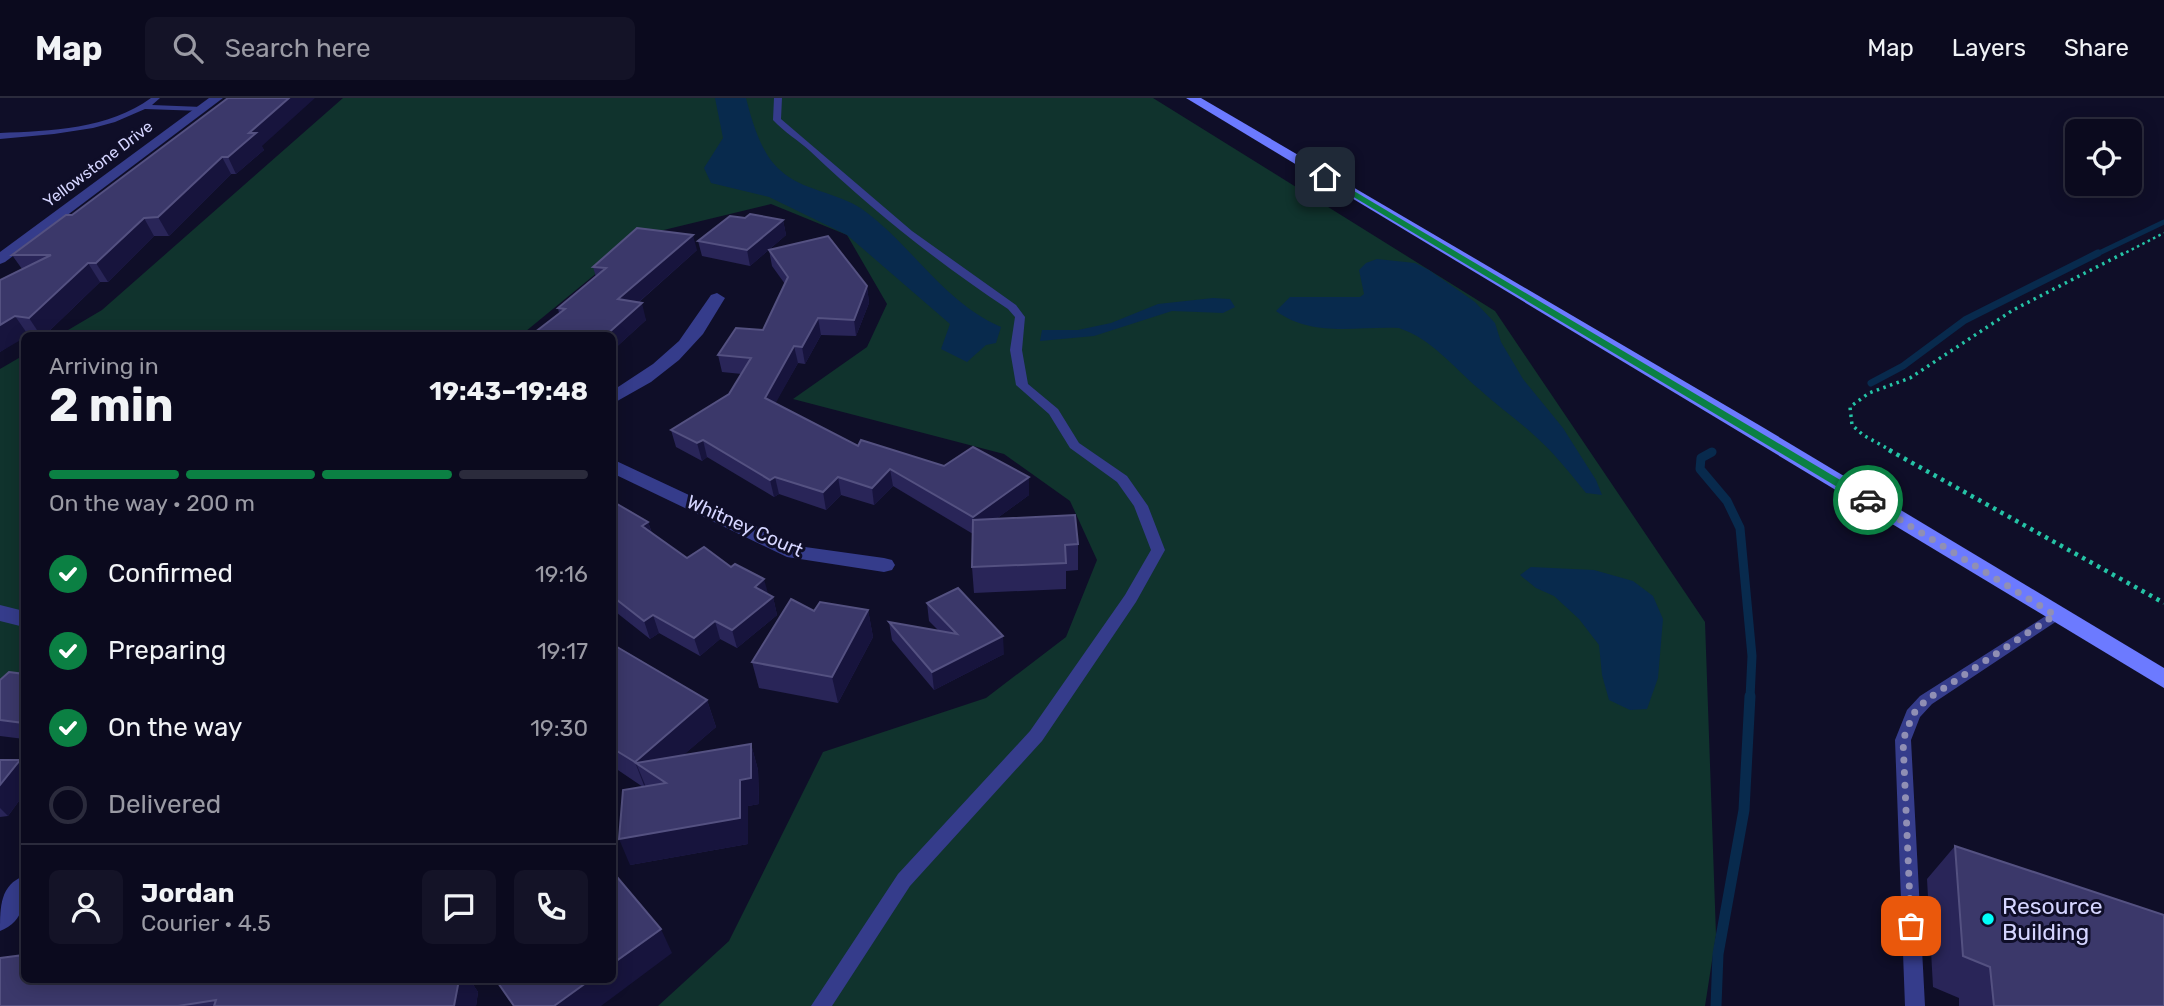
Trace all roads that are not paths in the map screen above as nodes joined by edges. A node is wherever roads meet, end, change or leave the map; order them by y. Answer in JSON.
{"nodes":[{"id":1,"x":156,"y":98,"type":"edge"},
{"id":2,"x":217,"y":98,"type":"edge"},
{"id":3,"x":778,"y":98,"type":"edge"},
{"id":4,"x":1192,"y":98,"type":"edge"},
{"id":5,"x":144,"y":107,"type":"junction"},
{"id":6,"x":202,"y":109,"type":"junction"},
{"id":7,"x":0,"y":136,"type":"edge"},
{"id":8,"x":0,"y":259,"type":"edge"},
{"id":9,"x":717,"y":298,"type":"dead end"},
{"id":10,"x":616,"y":396,"type":"edge"},
{"id":11,"x":616,"y":467,"type":"edge"},
{"id":12,"x":884,"y":565,"type":"dead end"},
{"id":13,"x":0,"y":613,"type":"edge"},
{"id":14,"x":2055,"y":615,"type":"junction"},
{"id":15,"x":21,"y":618,"type":"edge"},
{"id":16,"x":2164,"y":679,"type":"edge"},
{"id":17,"x":21,"y":892,"type":"edge"},
{"id":18,"x":0,"y":918,"type":"edge"},
{"id":19,"x":821,"y":1006,"type":"edge"},
{"id":20,"x":1915,"y":1006,"type":"edge"}],
"edges":[{"from":1,"to":5,"type":"lane"},
{"from":2,"to":6,"type":"street","name":"Yellowstone Drive"},
{"from":3,"to":19,"type":"lane"},
{"from":4,"to":14,"type":"main road"},
{"from":5,"to":6,"type":"lane"},
{"from":5,"to":7,"type":"lane"},
{"from":6,"to":8,"type":"street","name":"Yellowstone Drive"},
{"from":9,"to":10,"type":"street"},
{"from":11,"to":12,"type":"street","name":"Whitney Court"},
{"from":13,"to":15,"type":"street"},
{"from":14,"to":16,"type":"main road"},
{"from":14,"to":20,"type":"lane"},
{"from":17,"to":18,"type":"street"}]}
